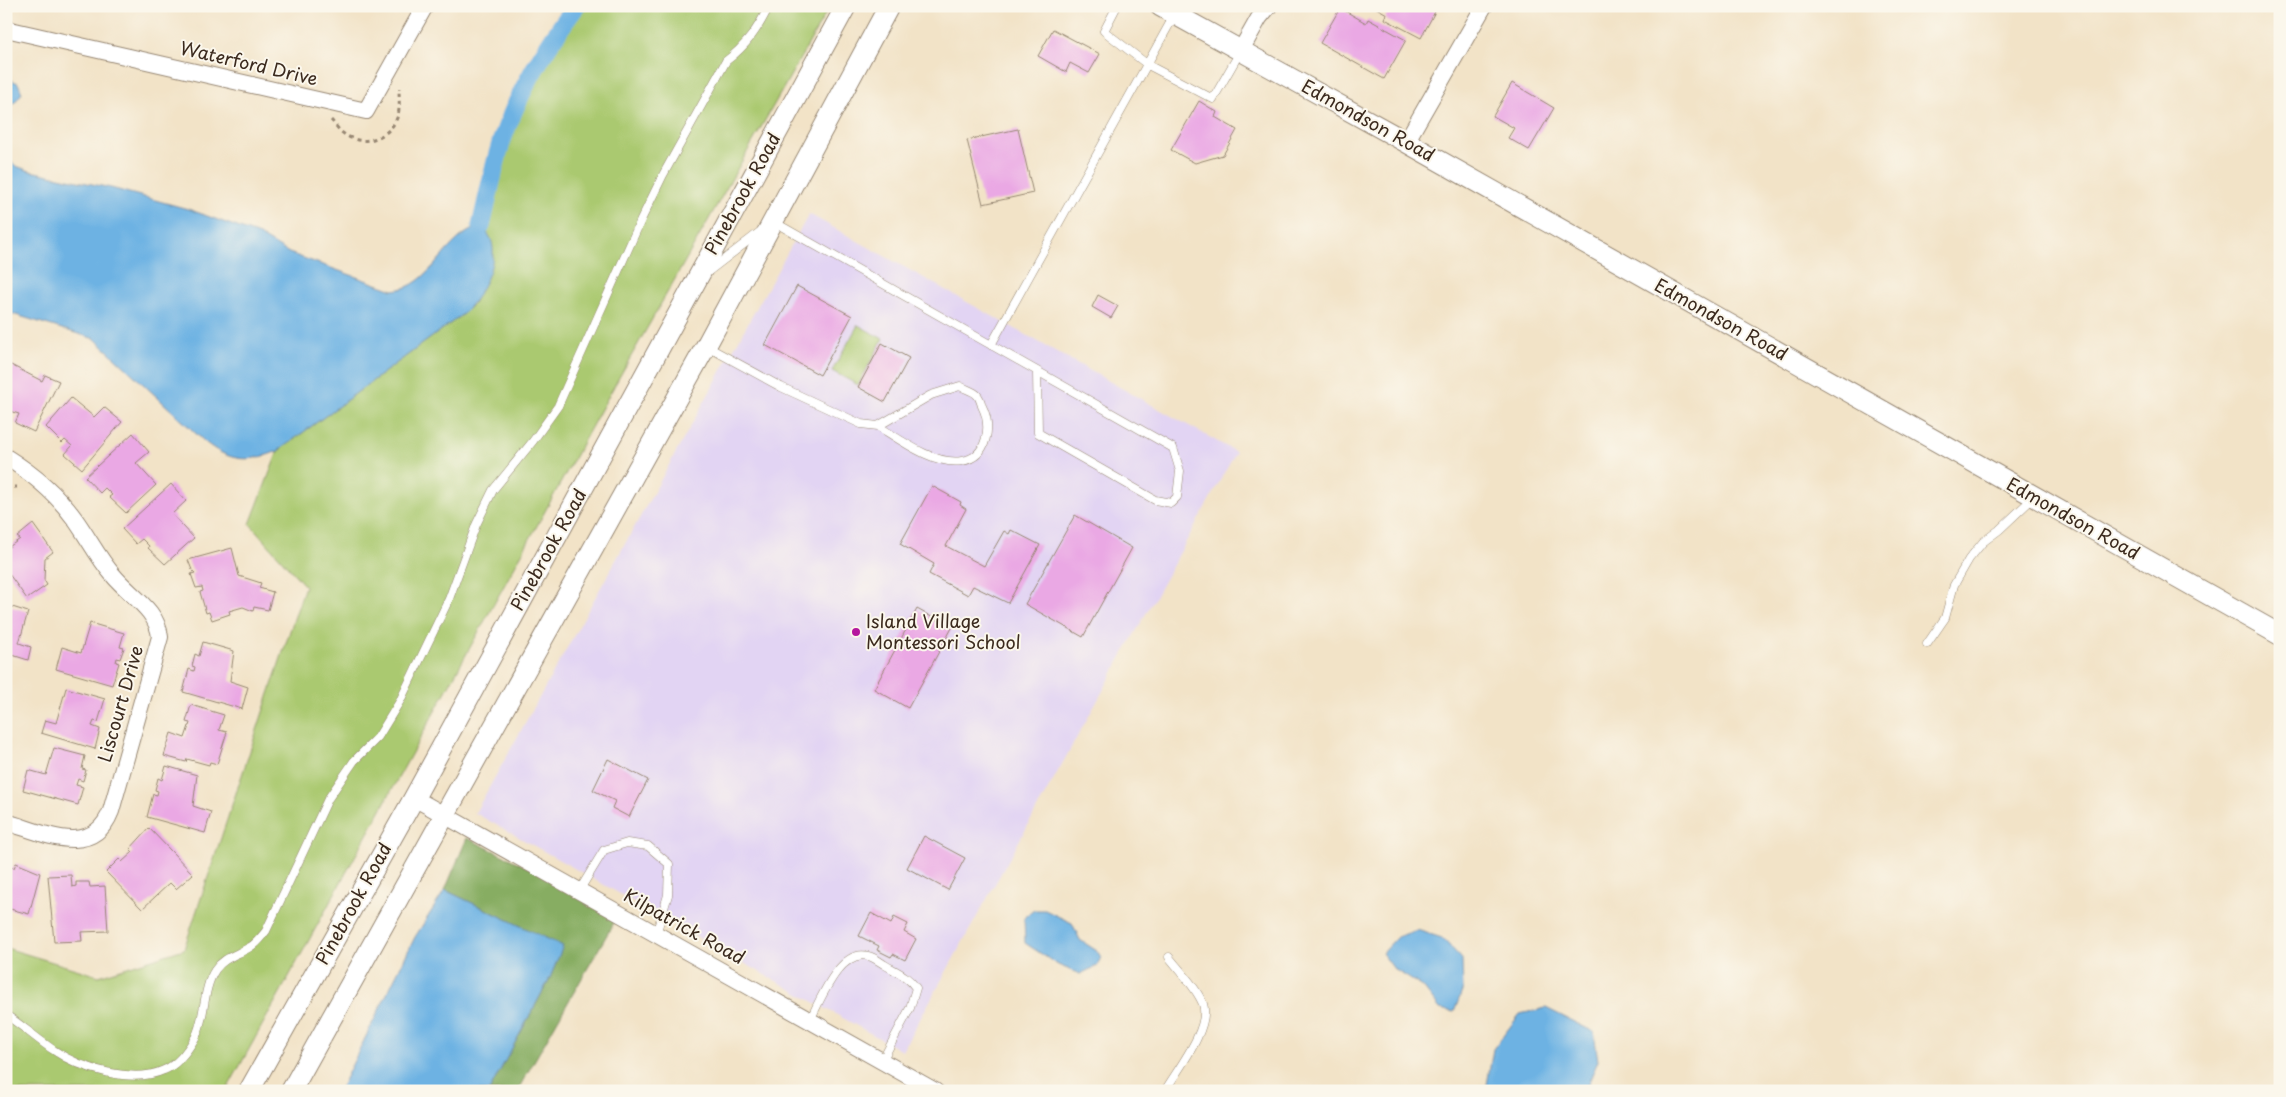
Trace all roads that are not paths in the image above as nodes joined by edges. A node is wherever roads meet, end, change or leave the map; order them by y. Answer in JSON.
{"nodes":[{"id":1,"x":425,"y":6,"type":"edge"},
{"id":2,"x":769,"y":6,"type":"edge"},
{"id":3,"x":846,"y":6,"type":"edge"},
{"id":4,"x":889,"y":6,"type":"edge"},
{"id":5,"x":1117,"y":6,"type":"edge"},
{"id":6,"x":1269,"y":6,"type":"edge"},
{"id":7,"x":1484,"y":6,"type":"edge"},
{"id":8,"x":1168,"y":10,"type":"edge"},
{"id":9,"x":6,"y":29,"type":"edge"},
{"id":10,"x":1241,"y":50,"type":"junction"},
{"id":11,"x":1148,"y":66,"type":"junction"},
{"id":12,"x":1406,"y":142,"type":"junction"},
{"id":13,"x":773,"y":222,"type":"junction"},
{"id":14,"x":696,"y":280,"type":"junction"},
{"id":15,"x":991,"y":345,"type":"junction"},
{"id":16,"x":706,"y":346,"type":"junction"},
{"id":17,"x":1037,"y":371,"type":"junction"},
{"id":18,"x":878,"y":426,"type":"junction"},
{"id":19,"x":6,"y":457,"type":"edge"},
{"id":20,"x":2035,"y":497,"type":"junction"},
{"id":21,"x":2280,"y":636,"type":"edge"},
{"id":22,"x":1927,"y":644,"type":"dead end"},
{"id":23,"x":414,"y":798,"type":"junction"},
{"id":24,"x":444,"y":815,"type":"junction"},
{"id":25,"x":6,"y":822,"type":"edge"},
{"id":26,"x":579,"y":890,"type":"junction"},
{"id":27,"x":656,"y":934,"type":"junction"},
{"id":28,"x":1169,"y":957,"type":"dead end"},
{"id":29,"x":6,"y":1015,"type":"edge"},
{"id":30,"x":810,"y":1020,"type":"junction"},
{"id":31,"x":882,"y":1061,"type":"junction"},
{"id":32,"x":248,"y":1091,"type":"edge"},
{"id":33,"x":291,"y":1091,"type":"edge"},
{"id":34,"x":935,"y":1091,"type":"edge"},
{"id":35,"x":1165,"y":1091,"type":"edge"}],
"edges":[{"from":1,"to":9,"type":"street","name":"Waterford Drive"},
{"from":2,"to":29,"type":"lane"},
{"from":3,"to":14,"type":"street","name":"Pinebrook Road"},
{"from":4,"to":13,"type":"street","name":"Pinebrook Road"},
{"from":5,"to":11,"type":"lane"},
{"from":6,"to":10,"type":"street"},
{"from":7,"to":12,"type":"street"},
{"from":8,"to":10,"type":"street","name":"Edmondson Road"},
{"from":8,"to":11,"type":"lane"},
{"from":10,"to":11,"type":"lane"},
{"from":10,"to":12,"type":"street","name":"Edmondson Road"},
{"from":11,"to":15,"type":"lane"},
{"from":12,"to":20,"type":"street","name":"Edmondson Road"},
{"from":13,"to":14,"type":"lane"},
{"from":13,"to":15,"type":"lane"},
{"from":13,"to":16,"type":"street","name":"Pinebrook Road"},
{"from":14,"to":23,"type":"street","name":"Pinebrook Road"},
{"from":15,"to":17,"type":"lane"},
{"from":16,"to":18,"type":"lane"},
{"from":16,"to":24,"type":"street","name":"Pinebrook Road"},
{"from":17,"to":17,"type":"lane"},
{"from":18,"to":18,"type":"lane"},
{"from":19,"to":25,"type":"street","name":"Liscourt Drive"},
{"from":20,"to":21,"type":"street","name":"Edmondson Road"},
{"from":20,"to":22,"type":"lane"},
{"from":23,"to":24,"type":"street","name":"Kilpatrick Road"},
{"from":23,"to":32,"type":"street","name":"Pinebrook Road"},
{"from":24,"to":26,"type":"street","name":"Kilpatrick Road"},
{"from":24,"to":33,"type":"street","name":"Pinebrook Road"},
{"from":26,"to":27,"type":"street","name":"Kilpatrick Road"},
{"from":26,"to":27,"type":"lane"},
{"from":27,"to":30,"type":"street","name":"Kilpatrick Road"},
{"from":28,"to":35,"type":"lane"},
{"from":30,"to":31,"type":"street","name":"Kilpatrick Road"},
{"from":30,"to":31,"type":"lane"},
{"from":31,"to":34,"type":"street","name":"Kilpatrick Road"}]}
